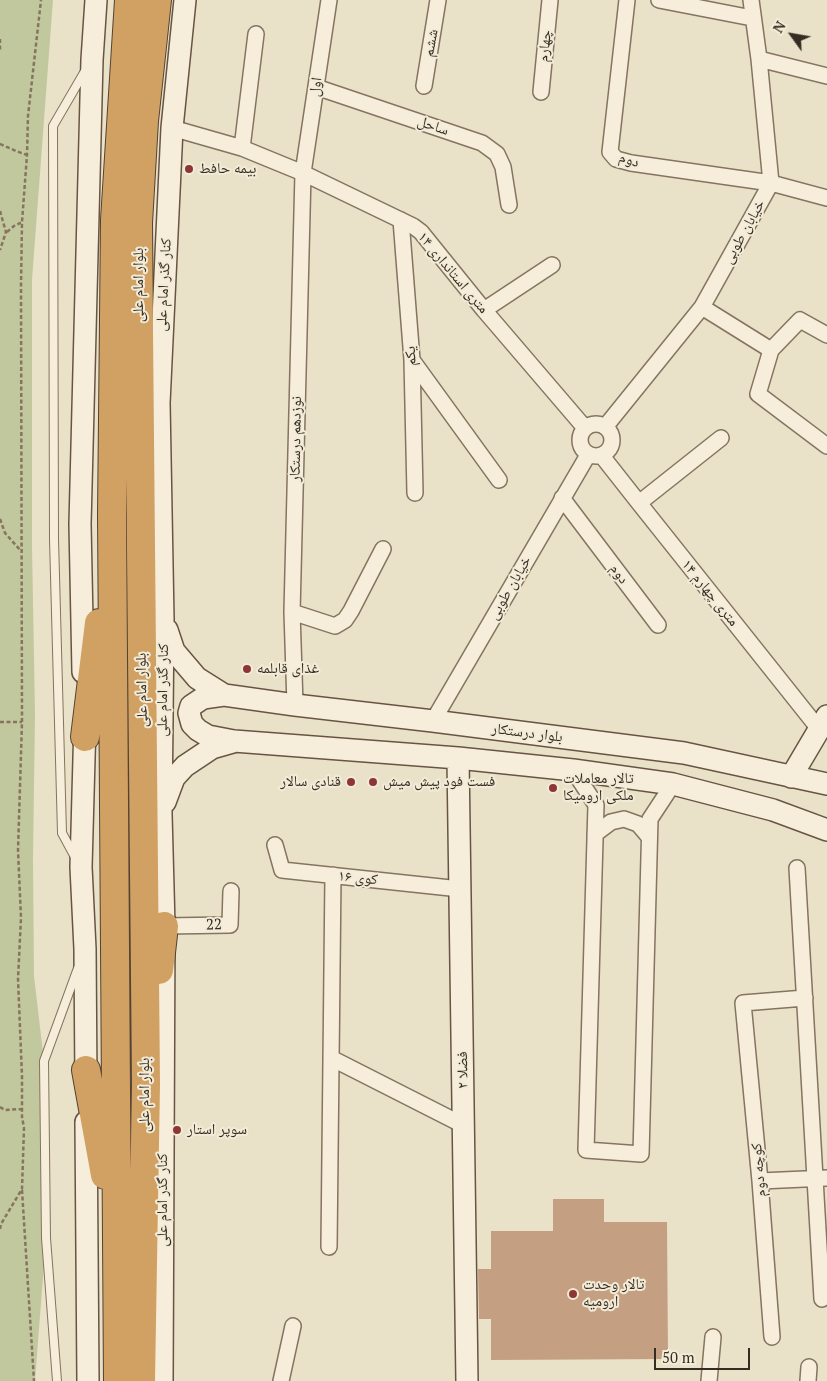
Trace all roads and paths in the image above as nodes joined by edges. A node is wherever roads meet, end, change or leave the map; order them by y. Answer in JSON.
{"nodes":[{"id":1,"x":41,"y":0,"type":"edge"},
{"id":2,"x":96,"y":0,"type":"edge"},
{"id":3,"x":129,"y":0,"type":"edge"},
{"id":4,"x":156,"y":0,"type":"edge"},
{"id":5,"x":185,"y":0,"type":"edge"},
{"id":6,"x":329,"y":0,"type":"edge"},
{"id":7,"x":438,"y":0,"type":"edge"},
{"id":8,"x":550,"y":0,"type":"edge"},
{"id":9,"x":626,"y":0,"type":"edge"},
{"id":10,"x":659,"y":0,"type":"edge"},
{"id":11,"x":751,"y":0,"type":"edge"},
{"id":12,"x":752,"y":18,"type":"junction"},
{"id":13,"x":256,"y":34,"type":"dead end"},
{"id":14,"x":0,"y":39,"type":"edge"},
{"id":15,"x":0,"y":51,"type":"edge"},
{"id":16,"x":759,"y":59,"type":"junction"},
{"id":17,"x":92,"y":60,"type":"junction"},
{"id":18,"x":827,"y":76,"type":"edge"},
{"id":19,"x":424,"y":86,"type":"dead end"},
{"id":20,"x":316,"y":87,"type":"junction"},
{"id":21,"x":541,"y":92,"type":"dead end"},
{"id":22,"x":172,"y":128,"type":"junction"},
{"id":23,"x":0,"y":144,"type":"edge"},
{"id":24,"x":242,"y":148,"type":"junction"},
{"id":25,"x":27,"y":154,"type":"junction"},
{"id":26,"x":303,"y":173,"type":"junction"},
{"id":27,"x":771,"y":183,"type":"junction"},
{"id":28,"x":827,"y":198,"type":"edge"},
{"id":29,"x":509,"y":205,"type":"dead end"},
{"id":30,"x":0,"y":211,"type":"edge"},
{"id":31,"x":401,"y":220,"type":"junction"},
{"id":32,"x":22,"y":222,"type":"junction"},
{"id":33,"x":138,"y":223,"type":"junction"},
{"id":34,"x":6,"y":232,"type":"junction"},
{"id":35,"x":0,"y":250,"type":"edge"},
{"id":36,"x":552,"y":265,"type":"dead end"},
{"id":37,"x":702,"y":307,"type":"junction"},
{"id":38,"x":484,"y":310,"type":"junction"},
{"id":39,"x":827,"y":335,"type":"edge"},
{"id":40,"x":771,"y":350,"type":"junction"},
{"id":41,"x":412,"y":360,"type":"junction"},
{"id":42,"x":159,"y":403,"type":"junction"},
{"id":43,"x":605,"y":427,"type":"junction"},
{"id":44,"x":585,"y":428,"type":"junction"},
{"id":45,"x":721,"y":438,"type":"dead end"},
{"id":46,"x":827,"y":446,"type":"edge"},
{"id":47,"x":595,"y":455,"type":"junction"},
{"id":48,"x":499,"y":480,"type":"dead end"},
{"id":49,"x":416,"y":493,"type":"dead end"},
{"id":50,"x":562,"y":498,"type":"junction"},
{"id":51,"x":639,"y":503,"type":"junction"},
{"id":52,"x":112,"y":515,"type":"junction"},
{"id":53,"x":0,"y":520,"type":"edge"},
{"id":54,"x":383,"y":549,"type":"dead end"},
{"id":55,"x":22,"y":552,"type":"junction"},
{"id":56,"x":292,"y":612,"type":"junction"},
{"id":57,"x":163,"y":620,"type":"junction"},
{"id":58,"x":658,"y":625,"type":"dead end"},
{"id":59,"x":224,"y":695,"type":"junction"},
{"id":60,"x":295,"y":705,"type":"junction"},
{"id":61,"x":433,"y":721,"type":"junction"},
{"id":62,"x":0,"y":722,"type":"edge"},
{"id":63,"x":22,"y":722,"type":"junction"},
{"id":64,"x":823,"y":722,"type":"edge"},
{"id":65,"x":85,"y":737,"type":"junction"},
{"id":66,"x":234,"y":742,"type":"junction"},
{"id":67,"x":458,"y":758,"type":"junction"},
{"id":68,"x":572,"y":770,"type":"junction"},
{"id":69,"x":791,"y":777,"type":"junction"},
{"id":70,"x":673,"y":784,"type":"junction"},
{"id":71,"x":827,"y":784,"type":"edge"},
{"id":72,"x":161,"y":814,"type":"junction"},
{"id":73,"x":827,"y":830,"type":"edge"},
{"id":74,"x":596,"y":834,"type":"junction"},
{"id":75,"x":649,"y":837,"type":"junction"},
{"id":76,"x":275,"y":846,"type":"dead end"},
{"id":77,"x":81,"y":867,"type":"junction"},
{"id":78,"x":797,"y":868,"type":"dead end"},
{"id":79,"x":333,"y":875,"type":"junction"},
{"id":80,"x":460,"y":889,"type":"junction"},
{"id":81,"x":231,"y":891,"type":"dead end"},
{"id":82,"x":164,"y":926,"type":"junction"},
{"id":83,"x":85,"y":949,"type":"junction"},
{"id":84,"x":805,"y":998,"type":"junction"},
{"id":85,"x":331,"y":1058,"type":"junction"},
{"id":86,"x":86,"y":1070,"type":"junction"},
{"id":87,"x":146,"y":1084,"type":"junction"},
{"id":88,"x":0,"y":1107,"type":"edge"},
{"id":89,"x":22,"y":1109,"type":"junction"},
{"id":90,"x":464,"y":1125,"type":"junction"},
{"id":91,"x":821,"y":1178,"type":"edge"},
{"id":92,"x":760,"y":1181,"type":"junction"},
{"id":93,"x":22,"y":1189,"type":"junction"},
{"id":94,"x":0,"y":1229,"type":"edge"},
{"id":95,"x":329,"y":1247,"type":"dead end"},
{"id":96,"x":118,"y":1249,"type":"junction"},
{"id":97,"x":822,"y":1299,"type":"dead end"},
{"id":98,"x":292,"y":1326,"type":"dead end"},
{"id":99,"x":713,"y":1337,"type":"dead end"},
{"id":100,"x":772,"y":1337,"type":"dead end"},
{"id":101,"x":34,"y":1381,"type":"edge"},
{"id":102,"x":57,"y":1381,"type":"edge"},
{"id":103,"x":88,"y":1381,"type":"edge"},
{"id":104,"x":118,"y":1381,"type":"edge"},
{"id":105,"x":141,"y":1381,"type":"edge"},
{"id":106,"x":162,"y":1381,"type":"edge"},
{"id":107,"x":281,"y":1381,"type":"edge"},
{"id":108,"x":467,"y":1381,"type":"edge"},
{"id":109,"x":709,"y":1381,"type":"edge"}],
"edges":[{"from":1,"to":25,"type":"path"},
{"from":2,"to":17,"type":"main road"},
{"from":3,"to":52,"type":"highway","name":"بلوار امام علی"},
{"from":4,"to":33,"type":"highway","name":"بلوار امام علی"},
{"from":5,"to":22,"type":"main road","name":"کنار گذر امام علی"},
{"from":6,"to":20,"type":"street","name":"اول"},
{"from":7,"to":19,"type":"street","name":"ششم"},
{"from":8,"to":21,"type":"street","name":"چهارم"},
{"from":9,"to":27,"type":"street","name":"دوم"},
{"from":10,"to":12,"type":"street"},
{"from":11,"to":12,"type":"street","name":"خیابان طوبی"},
{"from":12,"to":16,"type":"street","name":"خیابان طوبی"},
{"from":13,"to":24,"type":"street"},
{"from":14,"to":15,"type":"path"},
{"from":16,"to":18,"type":"street"},
{"from":16,"to":27,"type":"street","name":"خیابان طوبی"},
{"from":17,"to":65,"type":"main road"},
{"from":17,"to":77,"type":"lane"},
{"from":20,"to":26,"type":"street","name":"اول"},
{"from":20,"to":29,"type":"street","name":"ساحل"},
{"from":22,"to":24,"type":"street","name":"۱۴ متری استانداری"},
{"from":22,"to":42,"type":"main road","name":"کنار گذر امام علی"},
{"from":23,"to":25,"type":"path"},
{"from":24,"to":26,"type":"street","name":"۱۴ متری استانداری"},
{"from":25,"to":32,"type":"path"},
{"from":26,"to":31,"type":"street","name":"۱۴ متری استانداری"},
{"from":26,"to":56,"type":"street","name":"نوزدهم درستکار"},
{"from":27,"to":28,"type":"street"},
{"from":27,"to":37,"type":"street","name":"خیابان طوبی"},
{"from":30,"to":34,"type":"path"},
{"from":31,"to":38,"type":"street","name":"۱۴ متری استانداری"},
{"from":31,"to":41,"type":"street","name":"یکم"},
{"from":32,"to":34,"type":"path"},
{"from":32,"to":55,"type":"path"},
{"from":33,"to":42,"type":"highway"},
{"from":33,"to":87,"type":"highway","name":"بلوار امام علی"},
{"from":34,"to":35,"type":"path"},
{"from":36,"to":38,"type":"street"},
{"from":37,"to":40,"type":"street"},
{"from":37,"to":43,"type":"street","name":"خیابان طوبی"},
{"from":38,"to":44,"type":"street","name":"۱۴ متری استانداری"},
{"from":39,"to":40,"type":"street"},
{"from":40,"to":46,"type":"street"},
{"from":41,"to":48,"type":"street"},
{"from":41,"to":49,"type":"street","name":"یکم"},
{"from":42,"to":57,"type":"main road","name":"کنار گذر امام علی"},
{"from":43,"to":44,"type":"street"},
{"from":43,"to":47,"type":"street"},
{"from":44,"to":47,"type":"street"},
{"from":45,"to":51,"type":"street"},
{"from":47,"to":50,"type":"street","name":"خیابان طوبی"},
{"from":47,"to":51,"type":"street","name":"۱۴ متری چهارم"},
{"from":50,"to":58,"type":"street","name":"دوم"},
{"from":50,"to":61,"type":"street","name":"خیابان طوبی"},
{"from":51,"to":64,"type":"street","name":"۱۴ متری چهارم"},
{"from":52,"to":65,"type":"highway"},
{"from":52,"to":96,"type":"highway","name":"بلوار امام علی"},
{"from":53,"to":55,"type":"path"},
{"from":54,"to":56,"type":"street"},
{"from":55,"to":63,"type":"path"},
{"from":56,"to":60,"type":"street","name":"نوزدهم درستکار"},
{"from":57,"to":59,"type":"main road"},
{"from":57,"to":72,"type":"main road","name":"کنار گذر امام علی"},
{"from":59,"to":60,"type":"main road","name":"بلوار درستکار"},
{"from":59,"to":66,"type":"main road"},
{"from":60,"to":61,"type":"main road","name":"بلوار درستکار"},
{"from":61,"to":69,"type":"main road","name":"بلوار درستکار"},
{"from":62,"to":63,"type":"path"},
{"from":63,"to":89,"type":"path"},
{"from":64,"to":69,"type":"main road"},
{"from":65,"to":77,"type":"main road"},
{"from":66,"to":67,"type":"main road"},
{"from":66,"to":72,"type":"main road"},
{"from":67,"to":68,"type":"main road"},
{"from":67,"to":80,"type":"main road","name":"فضلا ۲"},
{"from":68,"to":70,"type":"main road"},
{"from":68,"to":74,"type":"street"},
{"from":69,"to":71,"type":"main road","name":"بلوار درستکار"},
{"from":70,"to":73,"type":"main road"},
{"from":70,"to":75,"type":"street"},
{"from":72,"to":82,"type":"main road","name":"کنار گذر امام علی"},
{"from":74,"to":75,"type":"street"},
{"from":74,"to":75,"type":"street"},
{"from":76,"to":79,"type":"street","name":"کوی ۱۶"},
{"from":77,"to":83,"type":"main road"},
{"from":78,"to":84,"type":"street"},
{"from":79,"to":80,"type":"street","name":"کوی ۱۶"},
{"from":79,"to":85,"type":"street"},
{"from":80,"to":90,"type":"main road","name":"فضلا ۲"},
{"from":81,"to":82,"type":"street","name":"22"},
{"from":82,"to":87,"type":"highway"},
{"from":82,"to":106,"type":"main road","name":"کنار گذر امام علی"},
{"from":83,"to":86,"type":"main road"},
{"from":83,"to":102,"type":"lane"},
{"from":84,"to":91,"type":"street"},
{"from":84,"to":92,"type":"street","name":"کوچه دوم"},
{"from":85,"to":90,"type":"street"},
{"from":85,"to":95,"type":"street"},
{"from":86,"to":96,"type":"highway"},
{"from":86,"to":103,"type":"main road"},
{"from":87,"to":105,"type":"highway","name":"بلوار امام علی"},
{"from":88,"to":89,"type":"path"},
{"from":89,"to":93,"type":"path"},
{"from":90,"to":108,"type":"main road","name":"فضلا ۲"},
{"from":91,"to":92,"type":"street"},
{"from":91,"to":97,"type":"street"},
{"from":92,"to":100,"type":"street","name":"کوچه دوم"},
{"from":93,"to":94,"type":"path"},
{"from":93,"to":101,"type":"path"},
{"from":96,"to":104,"type":"highway","name":"بلوار امام علی"},
{"from":98,"to":107,"type":"street"},
{"from":99,"to":109,"type":"street"}]}
